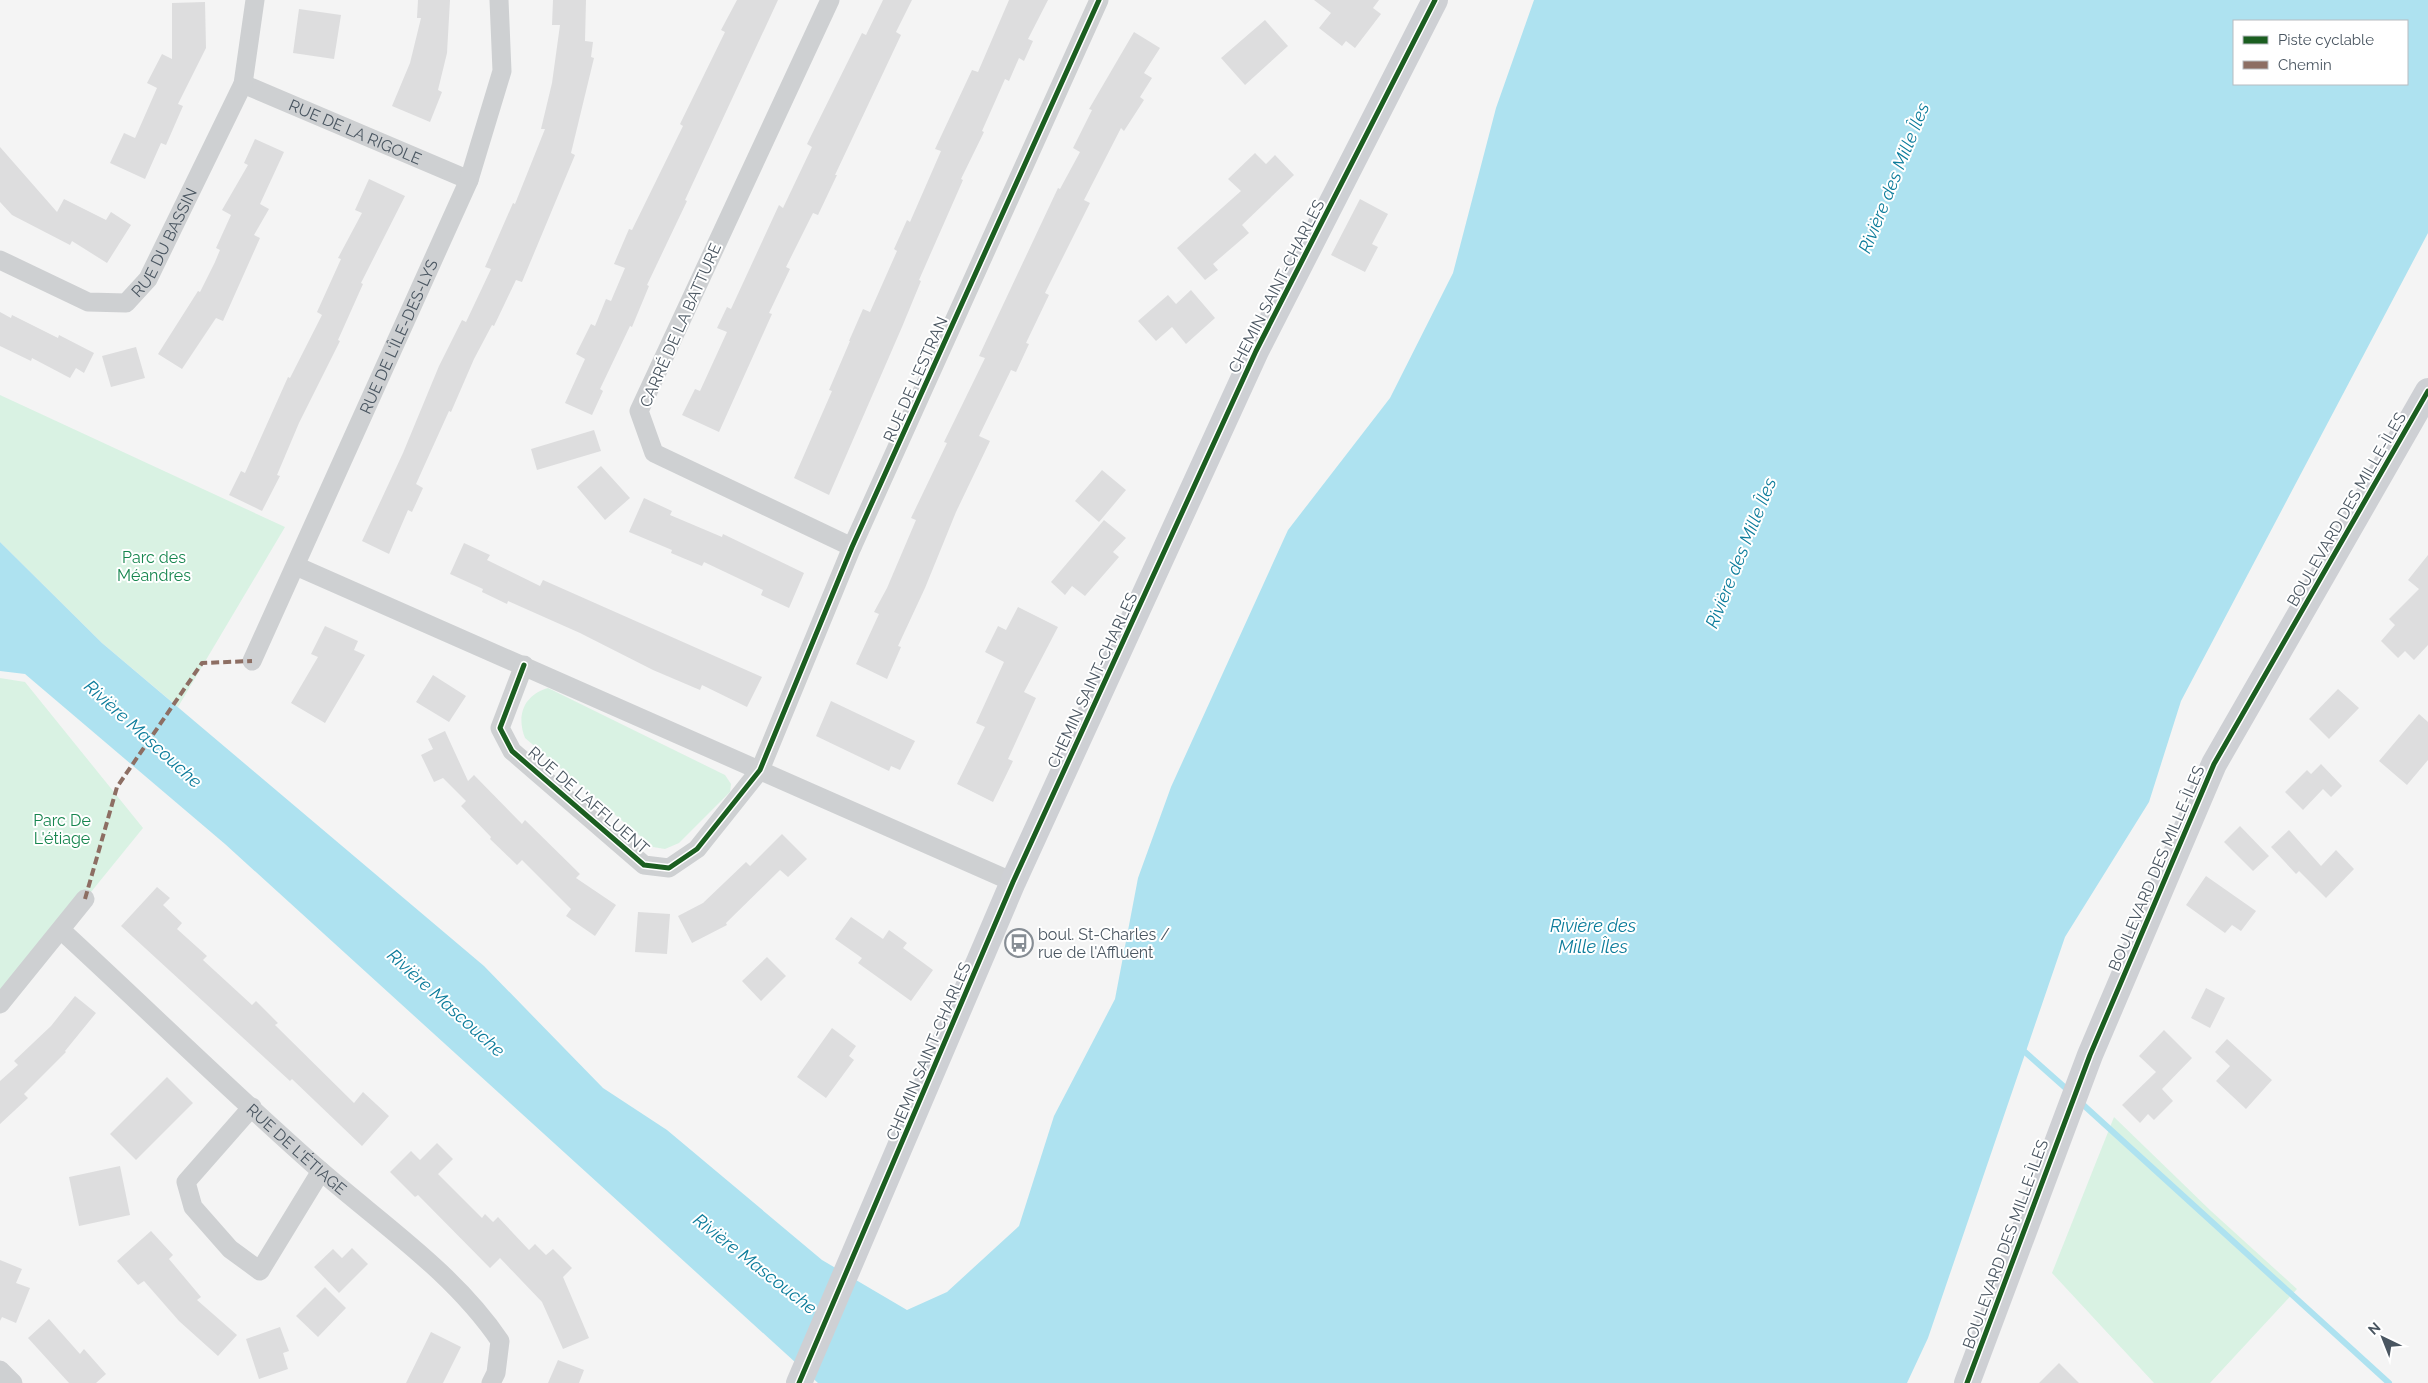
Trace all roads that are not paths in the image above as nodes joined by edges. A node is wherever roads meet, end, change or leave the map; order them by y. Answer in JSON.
{"nodes":[{"id":1,"x":254,"y":0,"type":"edge"},
{"id":2,"x":499,"y":0,"type":"edge"},
{"id":3,"x":830,"y":0,"type":"edge"},
{"id":4,"x":1099,"y":0,"type":"edge"},
{"id":5,"x":1435,"y":0,"type":"edge"},
{"id":6,"x":243,"y":84,"type":"junction"},
{"id":7,"x":469,"y":180,"type":"junction"},
{"id":8,"x":0,"y":260,"type":"edge"},
{"id":9,"x":2428,"y":391,"type":"edge"},
{"id":10,"x":852,"y":547,"type":"junction"},
{"id":11,"x":296,"y":566,"type":"junction"},
{"id":12,"x":252,"y":661,"type":"dead end"},
{"id":13,"x":524,"y":665,"type":"junction"},
{"id":14,"x":760,"y":770,"type":"junction"},
{"id":15,"x":1013,"y":882,"type":"junction"},
{"id":16,"x":85,"y":899,"type":"dead end"},
{"id":17,"x":61,"y":930,"type":"junction"},
{"id":18,"x":0,"y":1004,"type":"edge"},
{"id":19,"x":252,"y":1107,"type":"junction"},
{"id":20,"x":321,"y":1171,"type":"junction"},
{"id":21,"x":0,"y":1370,"type":"edge"},
{"id":22,"x":13,"y":1383,"type":"edge"},
{"id":23,"x":491,"y":1383,"type":"edge"},
{"id":24,"x":799,"y":1383,"type":"edge"},
{"id":25,"x":1967,"y":1383,"type":"edge"}],
"edges":[{"from":1,"to":6,"type":"street","name":"RUE DU BASSIN"},
{"from":2,"to":7,"type":"street","name":"RUE DE L'ÎLE-DES-LYS"},
{"from":3,"to":10,"type":"street","name":"CARRÉ DE LA BATTURE"},
{"from":4,"to":10,"type":"street","name":"RUE DE L'ESTRAN"},
{"from":5,"to":15,"type":"main road","name":"CHEMIN SAINT-CHARLES"},
{"from":6,"to":7,"type":"street","name":"RUE DE LA RIGOLE"},
{"from":6,"to":8,"type":"street","name":"RUE DU BASSIN"},
{"from":7,"to":11,"type":"street","name":"RUE DE L'ÎLE-DES-LYS"},
{"from":9,"to":25,"type":"main road","name":"BOULEVARD DES MILLE-ÎLES"},
{"from":10,"to":14,"type":"street","name":"RUE DE L'ESTRAN"},
{"from":11,"to":12,"type":"street","name":"RUE DE L'ÎLE-DES-LYS"},
{"from":11,"to":13,"type":"street"},
{"from":13,"to":14,"type":"street"},
{"from":13,"to":14,"type":"street","name":"RUE DE L'AFFLUENT"},
{"from":14,"to":15,"type":"street"},
{"from":15,"to":24,"type":"main road","name":"CHEMIN SAINT-CHARLES"},
{"from":16,"to":17,"type":"street"},
{"from":17,"to":18,"type":"street"},
{"from":17,"to":19,"type":"street","name":"RUE DE L'ÉTIAGE"},
{"from":19,"to":20,"type":"street","name":"RUE DE L'ÉTIAGE"},
{"from":19,"to":20,"type":"street"},
{"from":20,"to":23,"type":"street","name":"RUE DE L'ÉTIAGE"},
{"from":21,"to":22,"type":"street"}]}
